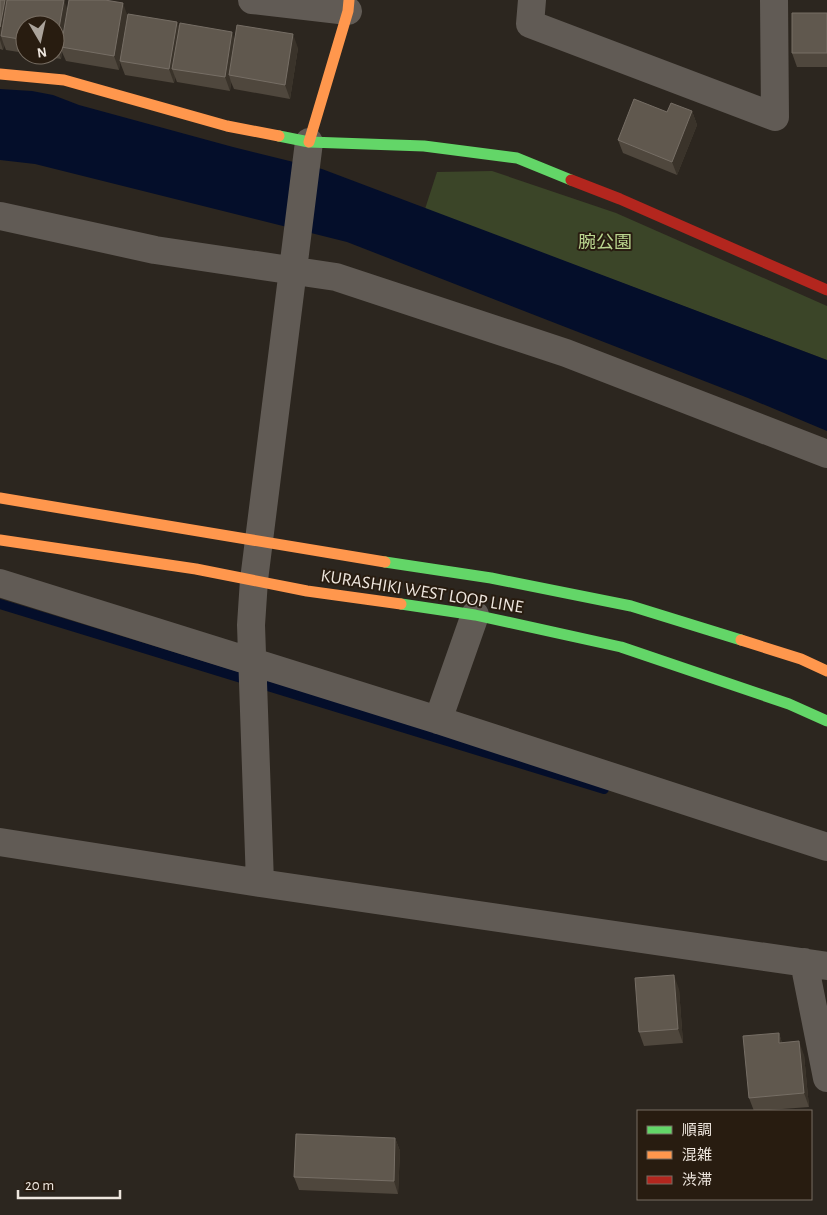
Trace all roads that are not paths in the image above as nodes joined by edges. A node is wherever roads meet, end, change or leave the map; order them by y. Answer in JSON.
{"nodes":[{"id":1,"x":252,"y":0,"type":"edge"},
{"id":2,"x":532,"y":0,"type":"edge"},
{"id":3,"x":774,"y":0,"type":"edge"},
{"id":4,"x":348,"y":6,"type":"edge"},
{"id":5,"x":0,"y":74,"type":"edge"},
{"id":6,"x":308,"y":142,"type":"junction"},
{"id":7,"x":0,"y":216,"type":"edge"},
{"id":8,"x":292,"y":272,"type":"junction"},
{"id":9,"x":827,"y":290,"type":"edge"},
{"id":10,"x":827,"y":454,"type":"edge"},
{"id":11,"x":0,"y":498,"type":"edge"},
{"id":12,"x":0,"y":540,"type":"edge"},
{"id":13,"x":258,"y":542,"type":"junction"},
{"id":14,"x":254,"y":580,"type":"junction"},
{"id":15,"x":0,"y":584,"type":"edge"},
{"id":16,"x":475,"y":615,"type":"junction"},
{"id":17,"x":252,"y":662,"type":"junction"},
{"id":18,"x":827,"y":671,"type":"edge"},
{"id":19,"x":438,"y":720,"type":"junction"},
{"id":20,"x":827,"y":721,"type":"edge"},
{"id":21,"x":0,"y":842,"type":"edge"},
{"id":22,"x":827,"y":847,"type":"edge"},
{"id":23,"x":260,"y":883,"type":"junction"},
{"id":24,"x":816,"y":964,"type":"edge"},
{"id":25,"x":827,"y":1078,"type":"edge"}],
"edges":[{"from":1,"to":4,"type":"street"},
{"from":2,"to":3,"type":"street"},
{"from":4,"to":6,"type":"main road"},
{"from":5,"to":6,"type":"main road"},
{"from":6,"to":8,"type":"street"},
{"from":6,"to":9,"type":"main road"},
{"from":7,"to":8,"type":"street"},
{"from":8,"to":10,"type":"street"},
{"from":8,"to":13,"type":"street"},
{"from":11,"to":13,"type":"main road","name":"KURASHIKI WEST LOOP LINE"},
{"from":12,"to":14,"type":"main road","name":"KURASHIKI WEST LOOP LINE"},
{"from":13,"to":14,"type":"street"},
{"from":13,"to":18,"type":"main road","name":"KURASHIKI WEST LOOP LINE"},
{"from":14,"to":16,"type":"main road","name":"KURASHIKI WEST LOOP LINE"},
{"from":14,"to":17,"type":"street"},
{"from":15,"to":17,"type":"street"},
{"from":16,"to":19,"type":"street"},
{"from":16,"to":20,"type":"main road","name":"KURASHIKI WEST LOOP LINE"},
{"from":17,"to":19,"type":"street"},
{"from":17,"to":23,"type":"street"},
{"from":19,"to":22,"type":"street"},
{"from":21,"to":23,"type":"street"},
{"from":23,"to":24,"type":"street"},
{"from":24,"to":25,"type":"street"}]}
